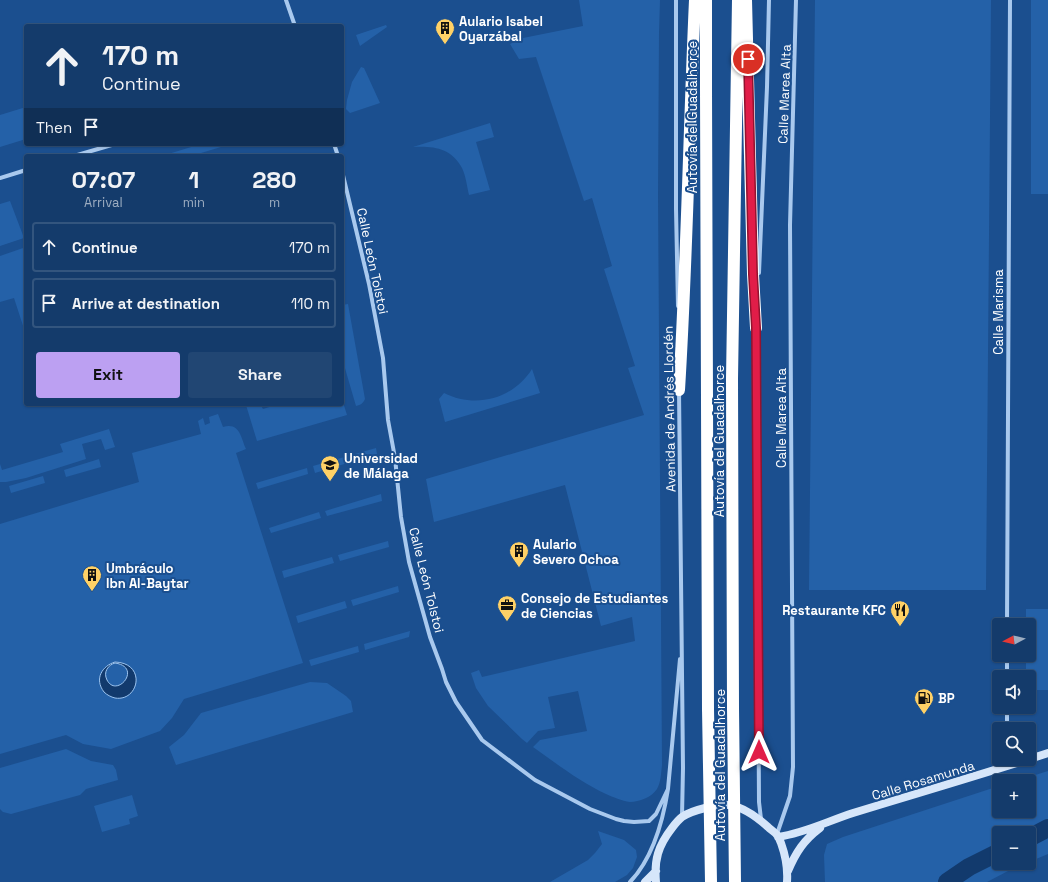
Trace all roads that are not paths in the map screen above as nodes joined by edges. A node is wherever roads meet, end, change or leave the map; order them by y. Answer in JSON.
{"nodes":[{"id":1,"x":286,"y":0,"type":"edge"},
{"id":2,"x":676,"y":0,"type":"edge"},
{"id":3,"x":695,"y":0,"type":"edge"},
{"id":4,"x":706,"y":0,"type":"edge"},
{"id":5,"x":738,"y":0,"type":"edge"},
{"id":6,"x":746,"y":0,"type":"edge"},
{"id":7,"x":769,"y":0,"type":"edge"},
{"id":8,"x":796,"y":0,"type":"edge"},
{"id":9,"x":1010,"y":0,"type":"edge"},
{"id":10,"x":294,"y":24,"type":"edge"},
{"id":11,"x":109,"y":146,"type":"edge"},
{"id":12,"x":81,"y":154,"type":"edge"},
{"id":13,"x":24,"y":171,"type":"edge"},
{"id":14,"x":0,"y":178,"type":"edge"},
{"id":15,"x":344,"y":179,"type":"edge"},
{"id":16,"x":678,"y":312,"type":"dead end"},
{"id":17,"x":678,"y":320,"type":"dead end"},
{"id":18,"x":756,"y":328,"type":"junction"},
{"id":19,"x":679,"y":390,"type":"junction"},
{"id":20,"x":1007,"y":618,"type":"edge"},
{"id":21,"x":682,"y":634,"type":"junction"},
{"id":22,"x":1048,"y":753,"type":"edge"},
{"id":23,"x":1036,"y":756,"type":"edge"},
{"id":24,"x":997,"y":766,"type":"edge"},
{"id":25,"x":668,"y":789,"type":"junction"},
{"id":26,"x":682,"y":817,"type":"junction"},
{"id":27,"x":761,"y":820,"type":"junction"},
{"id":28,"x":827,"y":822,"type":"junction"},
{"id":29,"x":778,"y":836,"type":"junction"},
{"id":30,"x":656,"y":871,"type":"junction"},
{"id":31,"x":788,"y":871,"type":"junction"},
{"id":32,"x":630,"y":882,"type":"edge"},
{"id":33,"x":646,"y":882,"type":"edge"},
{"id":34,"x":656,"y":882,"type":"edge"},
{"id":35,"x":711,"y":882,"type":"edge"},
{"id":36,"x":734,"y":882,"type":"edge"},
{"id":37,"x":787,"y":882,"type":"edge"}],
"edges":[{"from":1,"to":10,"type":"street"},
{"from":2,"to":16,"type":"street","name":"Avenida de Andrés Llordén"},
{"from":3,"to":19,"type":"highway"},
{"from":4,"to":35,"type":"highway","name":"Autovía del Guadalhorce","bridge":true},
{"from":5,"to":36,"type":"highway","name":"Autovía del Guadalhorce","bridge":true},
{"from":6,"to":18,"type":"highway"},
{"from":7,"to":18,"type":"street"},
{"from":8,"to":29,"type":"street","name":"Calle Marea Alta"},
{"from":9,"to":20,"type":"street","name":"Calle Marisma"},
{"from":11,"to":12,"type":"street"},
{"from":13,"to":14,"type":"street"},
{"from":15,"to":25,"type":"street","name":"Calle León Tolstoi"},
{"from":17,"to":19,"type":"street","name":"Avenida de Andrés Llordén"},
{"from":18,"to":27,"type":"street"},
{"from":19,"to":21,"type":"street","name":"Avenida de Andrés Llordén"},
{"from":21,"to":25,"type":"street"},
{"from":21,"to":26,"type":"street","name":"Avenida de Andrés Llordén"},
{"from":22,"to":23,"type":"main road","name":"Calle Rosamunda"},
{"from":24,"to":28,"type":"main road","name":"Calle Rosamunda"},
{"from":25,"to":32,"type":"street"},
{"from":26,"to":27,"type":"main road"},
{"from":26,"to":30,"type":"main road"},
{"from":27,"to":29,"type":"main road"},
{"from":28,"to":29,"type":"main road","name":"Calle Rosamunda"},
{"from":28,"to":31,"type":"main road","name":"Calle Rosamunda"},
{"from":29,"to":31,"type":"main road"},
{"from":30,"to":33,"type":"main road"},
{"from":30,"to":34,"type":"main road"},
{"from":31,"to":37,"type":"main road"}]}
